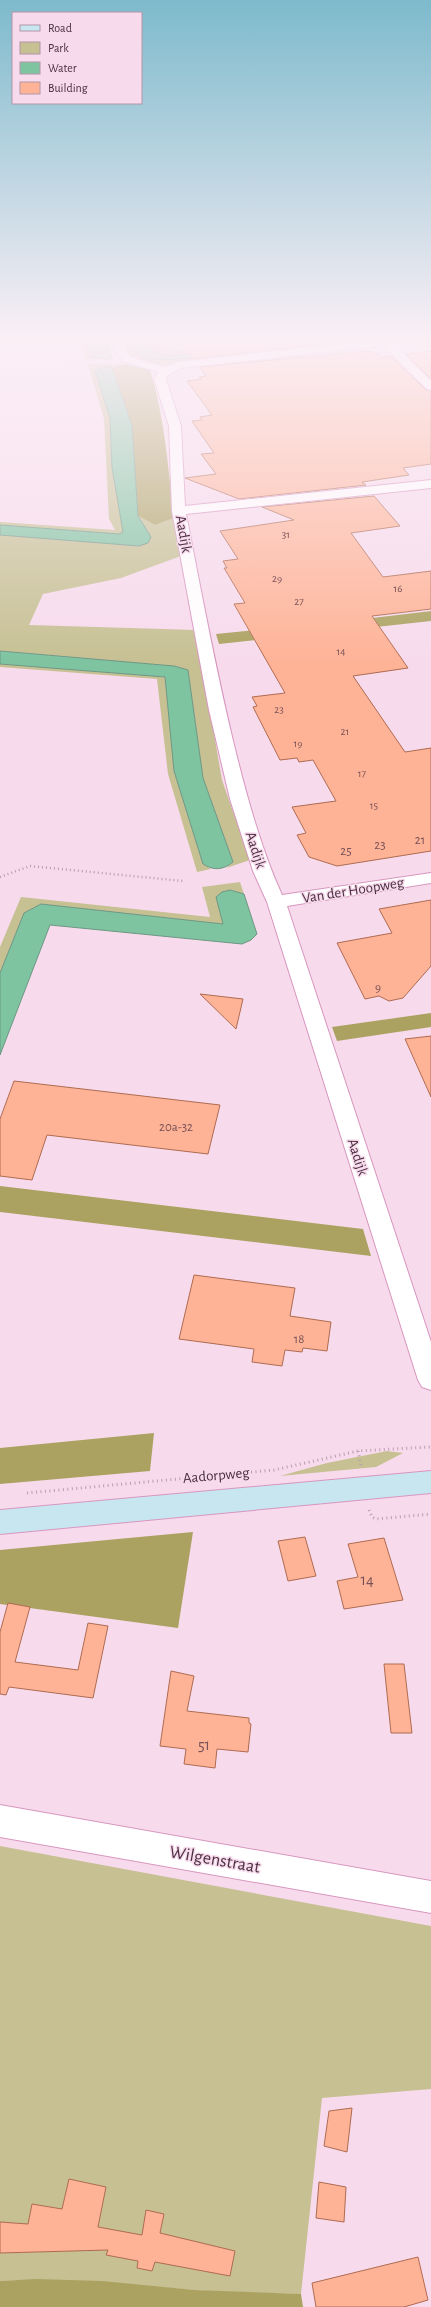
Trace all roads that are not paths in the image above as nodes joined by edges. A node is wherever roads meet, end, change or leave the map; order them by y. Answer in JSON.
{"nodes":[{"id":1,"x":175,"y":447,"type":"edge"},
{"id":2,"x":426,"y":484,"type":"edge"},
{"id":3,"x":431,"y":496,"type":"edge"},
{"id":4,"x":179,"y":511,"type":"junction"},
{"id":5,"x":431,"y":878,"type":"edge"},
{"id":6,"x":276,"y":902,"type":"junction"},
{"id":7,"x":431,"y":1380,"type":"edge"},
{"id":8,"x":431,"y":1482,"type":"edge"},
{"id":9,"x":0,"y":1522,"type":"edge"},
{"id":10,"x":0,"y":1821,"type":"edge"},
{"id":11,"x":431,"y":1897,"type":"edge"}],
"edges":[{"from":1,"to":4,"type":"street","name":"Aadijk"},
{"from":2,"to":3,"type":"street"},
{"from":2,"to":4,"type":"street"},
{"from":4,"to":6,"type":"street","name":"Aadijk"},
{"from":5,"to":6,"type":"street","name":"Van der Hoopweg"},
{"from":6,"to":7,"type":"street","name":"Aadijk"},
{"from":8,"to":9,"type":"main road","name":"Aadorpweg"},
{"from":10,"to":11,"type":"street","name":"Wilgenstraat"}]}
